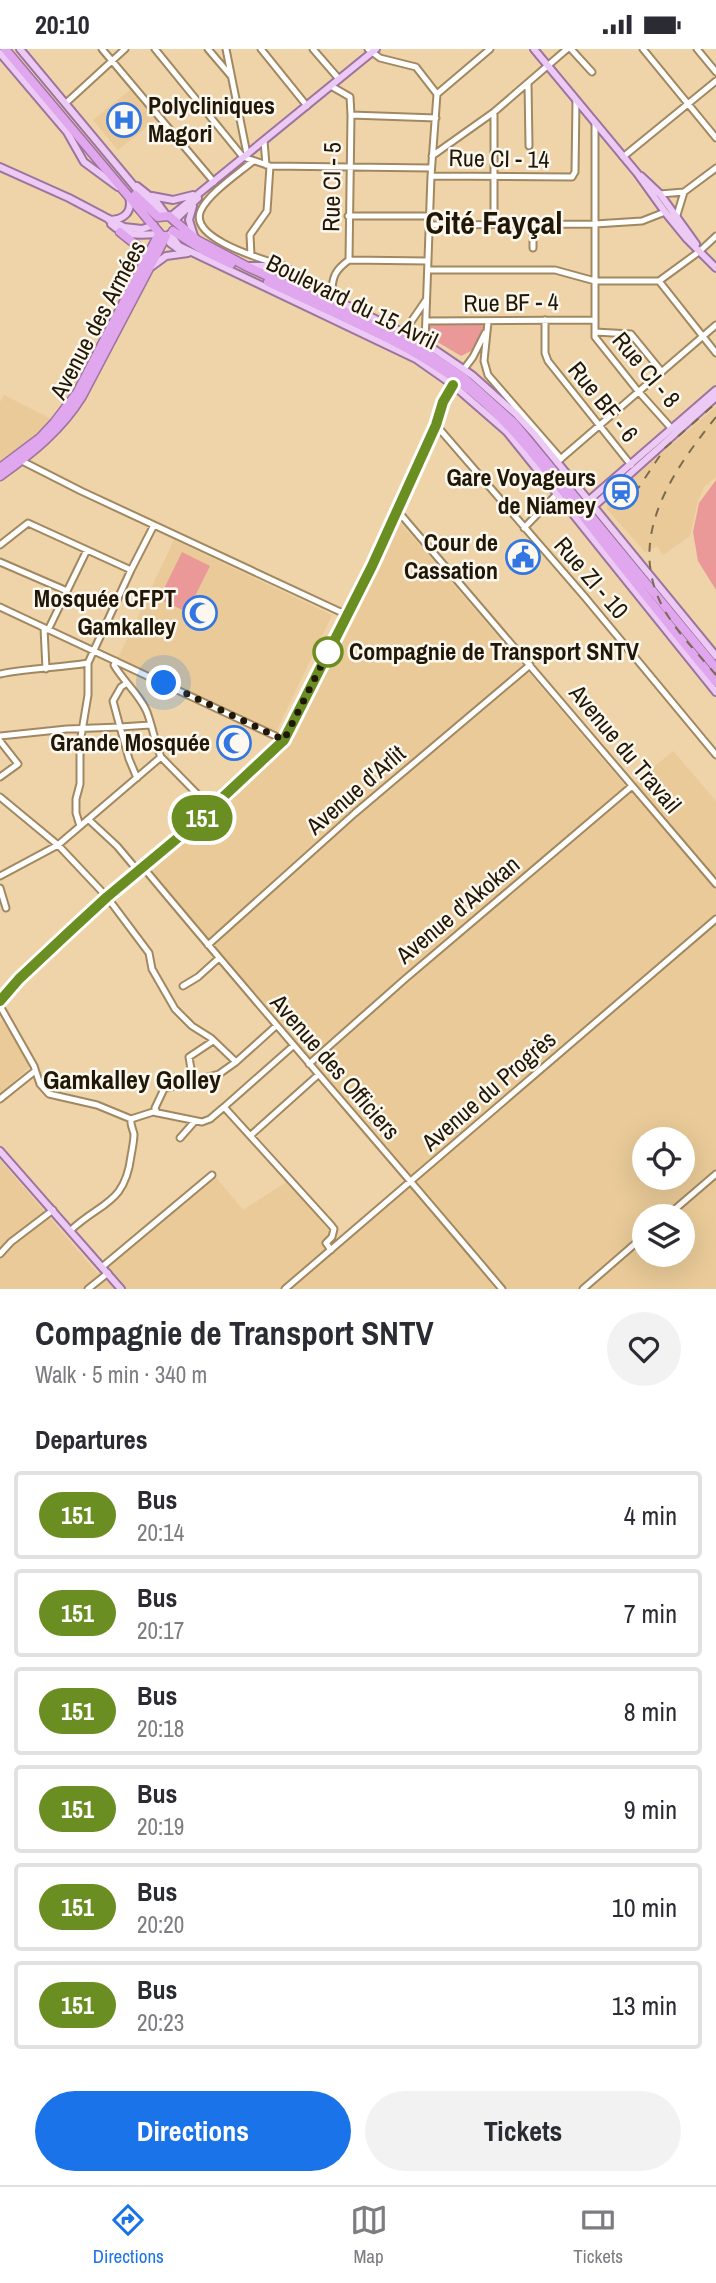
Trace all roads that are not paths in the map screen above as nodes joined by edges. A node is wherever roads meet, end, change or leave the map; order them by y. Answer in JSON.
{"nodes":[{"id":1,"x":5,"y":49,"type":"edge"},
{"id":2,"x":12,"y":49,"type":"edge"},
{"id":3,"x":20,"y":49,"type":"edge"},
{"id":4,"x":102,"y":49,"type":"edge"},
{"id":5,"x":125,"y":49,"type":"edge"},
{"id":6,"x":155,"y":49,"type":"edge"},
{"id":7,"x":208,"y":49,"type":"edge"},
{"id":8,"x":226,"y":49,"type":"edge"},
{"id":9,"x":261,"y":49,"type":"edge"},
{"id":10,"x":313,"y":49,"type":"edge"},
{"id":11,"x":490,"y":49,"type":"edge"},
{"id":12,"x":534,"y":49,"type":"edge"},
{"id":13,"x":569,"y":49,"type":"edge"},
{"id":14,"x":643,"y":49,"type":"edge"},
{"id":15,"x":697,"y":49,"type":"edge"},
{"id":16,"x":372,"y":50,"type":"edge"},
{"id":17,"x":0,"y":53,"type":"edge"},
{"id":18,"x":111,"y":60,"type":"junction"},
{"id":19,"x":548,"y":65,"type":"junction"},
{"id":20,"x":592,"y":72,"type":"dead end"},
{"id":21,"x":716,"y":72,"type":"edge"},
{"id":22,"x":232,"y":76,"type":"junction"},
{"id":23,"x":339,"y":79,"type":"junction"},
{"id":24,"x":716,"y":81,"type":"edge"},
{"id":25,"x":528,"y":83,"type":"junction"},
{"id":26,"x":331,"y":86,"type":"junction"},
{"id":27,"x":437,"y":94,"type":"junction"},
{"id":28,"x":576,"y":100,"type":"junction"},
{"id":29,"x":66,"y":103,"type":"junction"},
{"id":30,"x":689,"y":104,"type":"junction"},
{"id":31,"x":307,"y":106,"type":"junction"},
{"id":32,"x":495,"y":111,"type":"junction"},
{"id":33,"x":351,"y":115,"type":"junction"},
{"id":34,"x":436,"y":118,"type":"junction"},
{"id":35,"x":595,"y":124,"type":"junction"},
{"id":36,"x":716,"y":138,"type":"edge"},
{"id":37,"x":264,"y":141,"type":"junction"},
{"id":38,"x":529,"y":146,"type":"dead end"},
{"id":39,"x":245,"y":156,"type":"junction"},
{"id":40,"x":432,"y":156,"type":"junction"},
{"id":41,"x":623,"y":157,"type":"junction"},
{"id":42,"x":253,"y":161,"type":"junction"},
{"id":43,"x":268,"y":166,"type":"junction"},
{"id":44,"x":349,"y":166,"type":"junction"},
{"id":45,"x":0,"y":167,"type":"edge"},
{"id":46,"x":431,"y":168,"type":"junction"},
{"id":47,"x":716,"y":168,"type":"edge"},
{"id":48,"x":637,"y":173,"type":"junction"},
{"id":49,"x":431,"y":176,"type":"junction"},
{"id":50,"x":496,"y":176,"type":"junction"},
{"id":51,"x":133,"y":183,"type":"junction"},
{"id":52,"x":213,"y":183,"type":"junction"},
{"id":53,"x":684,"y":192,"type":"junction"},
{"id":54,"x":128,"y":194,"type":"junction"},
{"id":55,"x":660,"y":194,"type":"junction"},
{"id":56,"x":151,"y":196,"type":"junction"},
{"id":57,"x":197,"y":197,"type":"junction"},
{"id":58,"x":147,"y":207,"type":"junction"},
{"id":59,"x":665,"y":212,"type":"junction"},
{"id":60,"x":677,"y":215,"type":"junction"},
{"id":61,"x":348,"y":216,"type":"junction"},
{"id":62,"x":429,"y":216,"type":"junction"},
{"id":63,"x":164,"y":219,"type":"junction"},
{"id":64,"x":107,"y":220,"type":"junction"},
{"id":65,"x":495,"y":223,"type":"junction"},
{"id":66,"x":533,"y":223,"type":"junction"},
{"id":67,"x":595,"y":224,"type":"junction"},
{"id":68,"x":429,"y":225,"type":"junction"},
{"id":69,"x":120,"y":232,"type":"junction"},
{"id":70,"x":167,"y":234,"type":"junction"},
{"id":71,"x":716,"y":236,"type":"edge"},
{"id":72,"x":197,"y":240,"type":"junction"},
{"id":73,"x":533,"y":248,"type":"dead end"},
{"id":74,"x":700,"y":251,"type":"junction"},
{"id":75,"x":188,"y":253,"type":"junction"},
{"id":76,"x":203,"y":254,"type":"junction"},
{"id":77,"x":251,"y":255,"type":"junction"},
{"id":78,"x":349,"y":260,"type":"junction"},
{"id":79,"x":428,"y":261,"type":"junction"},
{"id":80,"x":246,"y":266,"type":"junction"},
{"id":81,"x":283,"y":267,"type":"junction"},
{"id":82,"x":145,"y":268,"type":"junction"},
{"id":83,"x":716,"y":268,"type":"edge"},
{"id":84,"x":428,"y":270,"type":"junction"},
{"id":85,"x":595,"y":281,"type":"junction"},
{"id":86,"x":659,"y":281,"type":"junction"},
{"id":87,"x":332,"y":293,"type":"dead end"},
{"id":88,"x":427,"y":297,"type":"junction"},
{"id":89,"x":545,"y":320,"type":"junction"},
{"id":90,"x":595,"y":320,"type":"junction"},
{"id":91,"x":427,"y":321,"type":"junction"},
{"id":92,"x":488,"y":322,"type":"junction"},
{"id":93,"x":716,"y":325,"type":"edge"},
{"id":94,"x":404,"y":332,"type":"junction"},
{"id":95,"x":595,"y":332,"type":"junction"},
{"id":96,"x":702,"y":337,"type":"junction"},
{"id":97,"x":425,"y":343,"type":"junction"},
{"id":98,"x":716,"y":353,"type":"edge"},
{"id":99,"x":464,"y":369,"type":"junction"},
{"id":100,"x":662,"y":372,"type":"junction"},
{"id":101,"x":453,"y":385,"type":"junction"},
{"id":102,"x":716,"y":390,"type":"edge"},
{"id":103,"x":638,"y":391,"type":"junction"},
{"id":104,"x":716,"y":397,"type":"edge"},
{"id":105,"x":436,"y":425,"type":"junction"},
{"id":106,"x":598,"y":425,"type":"junction"},
{"id":107,"x":672,"y":429,"type":"junction"},
{"id":108,"x":18,"y":459,"type":"junction"},
{"id":109,"x":559,"y":461,"type":"junction"},
{"id":110,"x":631,"y":465,"type":"junction"},
{"id":111,"x":0,"y":468,"type":"edge"},
{"id":112,"x":0,"y":476,"type":"edge"},
{"id":113,"x":608,"y":487,"type":"junction"},
{"id":114,"x":579,"y":489,"type":"junction"},
{"id":115,"x":601,"y":492,"type":"junction"},
{"id":116,"x":557,"y":494,"type":"junction"},
{"id":117,"x":590,"y":504,"type":"junction"},
{"id":118,"x":397,"y":510,"type":"junction"},
{"id":119,"x":601,"y":518,"type":"junction"},
{"id":120,"x":153,"y":525,"type":"junction"},
{"id":121,"x":524,"y":527,"type":"junction"},
{"id":122,"x":0,"y":545,"type":"edge"},
{"id":123,"x":87,"y":550,"type":"junction"},
{"id":124,"x":0,"y":562,"type":"edge"},
{"id":125,"x":131,"y":570,"type":"junction"},
{"id":126,"x":67,"y":591,"type":"junction"},
{"id":127,"x":0,"y":607,"type":"edge"},
{"id":128,"x":347,"y":615,"type":"junction"},
{"id":129,"x":46,"y":629,"type":"junction"},
{"id":130,"x":94,"y":651,"type":"junction"},
{"id":131,"x":716,"y":656,"type":"edge"},
{"id":132,"x":116,"y":661,"type":"junction"},
{"id":133,"x":88,"y":663,"type":"junction"},
{"id":134,"x":530,"y":665,"type":"junction"},
{"id":135,"x":716,"y":668,"type":"edge"},
{"id":136,"x":47,"y":669,"type":"junction"},
{"id":137,"x":0,"y":674,"type":"edge"},
{"id":138,"x":716,"y":682,"type":"edge"},
{"id":139,"x":127,"y":683,"type":"junction"},
{"id":140,"x":716,"y":692,"type":"edge"},
{"id":141,"x":150,"y":726,"type":"junction"},
{"id":142,"x":120,"y":727,"type":"junction"},
{"id":143,"x":83,"y":730,"type":"junction"},
{"id":144,"x":0,"y":739,"type":"edge"},
{"id":145,"x":284,"y":740,"type":"junction"},
{"id":146,"x":716,"y":755,"type":"edge"},
{"id":147,"x":161,"y":757,"type":"junction"},
{"id":148,"x":0,"y":777,"type":"edge"},
{"id":149,"x":137,"y":778,"type":"junction"},
{"id":150,"x":632,"y":786,"type":"junction"},
{"id":151,"x":0,"y":797,"type":"edge"},
{"id":152,"x":211,"y":808,"type":"junction"},
{"id":153,"x":89,"y":820,"type":"junction"},
{"id":154,"x":80,"y":826,"type":"junction"},
{"id":155,"x":58,"y":845,"type":"junction"},
{"id":156,"x":141,"y":869,"type":"junction"},
{"id":157,"x":0,"y":876,"type":"edge"},
{"id":158,"x":716,"y":884,"type":"edge"},
{"id":159,"x":0,"y":888,"type":"edge"},
{"id":160,"x":107,"y":897,"type":"junction"},
{"id":161,"x":6,"y":908,"type":"dead end"},
{"id":162,"x":716,"y":919,"type":"edge"},
{"id":163,"x":208,"y":945,"type":"junction"},
{"id":164,"x":219,"y":958,"type":"junction"},
{"id":165,"x":183,"y":986,"type":"dead end"},
{"id":166,"x":0,"y":1003,"type":"edge"},
{"id":167,"x":275,"y":1026,"type":"junction"},
{"id":168,"x":214,"y":1041,"type":"junction"},
{"id":169,"x":293,"y":1046,"type":"junction"},
{"id":170,"x":236,"y":1062,"type":"junction"},
{"id":171,"x":309,"y":1064,"type":"junction"},
{"id":172,"x":35,"y":1071,"type":"junction"},
{"id":173,"x":318,"y":1075,"type":"junction"},
{"id":174,"x":193,"y":1081,"type":"junction"},
{"id":175,"x":0,"y":1099,"type":"edge"},
{"id":176,"x":224,"y":1107,"type":"junction"},
{"id":177,"x":157,"y":1113,"type":"junction"},
{"id":178,"x":131,"y":1119,"type":"junction"},
{"id":179,"x":195,"y":1121,"type":"junction"},
{"id":180,"x":251,"y":1135,"type":"junction"},
{"id":181,"x":180,"y":1138,"type":"dead end"},
{"id":182,"x":0,"y":1151,"type":"edge"},
{"id":183,"x":716,"y":1174,"type":"edge"},
{"id":184,"x":212,"y":1175,"type":"dead end"},
{"id":185,"x":411,"y":1181,"type":"junction"},
{"id":186,"x":681,"y":1204,"type":"edge"},
{"id":187,"x":53,"y":1210,"type":"junction"},
{"id":188,"x":71,"y":1230,"type":"junction"},
{"id":189,"x":632,"y":1246,"type":"edge"},
{"id":190,"x":331,"y":1250,"type":"junction"},
{"id":191,"x":0,"y":1254,"type":"edge"},
{"id":192,"x":105,"y":1270,"type":"junction"},
{"id":193,"x":88,"y":1289,"type":"edge"},
{"id":194,"x":121,"y":1289,"type":"edge"},
{"id":195,"x":285,"y":1289,"type":"edge"},
{"id":196,"x":502,"y":1289,"type":"edge"},
{"id":197,"x":583,"y":1289,"type":"edge"}],
"edges":[{"from":1,"to":54,"type":"highway"},
{"from":2,"to":58,"type":"highway"},
{"from":3,"to":29,"type":"main road"},
{"from":4,"to":18,"type":"street"},
{"from":5,"to":18,"type":"street"},
{"from":6,"to":39,"type":"street"},
{"from":7,"to":22,"type":"street"},
{"from":8,"to":22,"type":"street"},
{"from":9,"to":31,"type":"street"},
{"from":10,"to":23,"type":"street"},
{"from":11,"to":27,"type":"street"},
{"from":12,"to":19,"type":"main road"},
{"from":13,"to":19,"type":"street"},
{"from":13,"to":20,"type":"street"},
{"from":14,"to":30,"type":"street"},
{"from":15,"to":21,"type":"street"},
{"from":16,"to":23,"type":"main road"},
{"from":16,"to":27,"type":"street"},
{"from":17,"to":54,"type":"main road"},
{"from":18,"to":29,"type":"street"},
{"from":18,"to":52,"type":"street"},
{"from":19,"to":25,"type":"street"},
{"from":19,"to":28,"type":"main road"},
{"from":22,"to":39,"type":"street"},
{"from":23,"to":26,"type":"main road"},
{"from":24,"to":30,"type":"street"},
{"from":25,"to":32,"type":"street"},
{"from":25,"to":38,"type":"street"},
{"from":26,"to":31,"type":"main road"},
{"from":26,"to":33,"type":"street","name":"Rue CI - 5"},
{"from":27,"to":34,"type":"street"},
{"from":28,"to":35,"type":"main road"},
{"from":28,"to":50,"type":"street","name":"Rue CI - 14"},
{"from":29,"to":51,"type":"main road"},
{"from":30,"to":36,"type":"street"},
{"from":30,"to":41,"type":"street"},
{"from":31,"to":37,"type":"main road"},
{"from":32,"to":40,"type":"street"},
{"from":32,"to":50,"type":"street"},
{"from":33,"to":34,"type":"street"},
{"from":33,"to":44,"type":"street","name":"Rue CI - 5"},
{"from":34,"to":40,"type":"street"},
{"from":35,"to":41,"type":"main road"},
{"from":35,"to":67,"type":"street","name":"Rue CI - 8"},
{"from":37,"to":39,"type":"main road"},
{"from":37,"to":43,"type":"street"},
{"from":39,"to":42,"type":"street","name":"Rue CI - 14"},
{"from":39,"to":52,"type":"main road"},
{"from":40,"to":46,"type":"street"},
{"from":41,"to":48,"type":"main road"},
{"from":42,"to":43,"type":"street","name":"Rue CI - 14"},
{"from":42,"to":77,"type":"street"},
{"from":43,"to":44,"type":"street","name":"Rue CI - 14"},
{"from":43,"to":77,"type":"street"},
{"from":44,"to":46,"type":"street","name":"Rue CI - 14"},
{"from":44,"to":61,"type":"street","name":"Rue CI - 5"},
{"from":45,"to":64,"type":"main road"},
{"from":46,"to":49,"type":"street"},
{"from":47,"to":53,"type":"street"},
{"from":48,"to":55,"type":"main road"},
{"from":48,"to":59,"type":"main road"},
{"from":49,"to":50,"type":"street","name":"Rue CI - 14"},
{"from":49,"to":62,"type":"street"},
{"from":50,"to":65,"type":"street"},
{"from":51,"to":56,"type":"main road"},
{"from":51,"to":63,"type":"main road"},
{"from":52,"to":57,"type":"main road"},
{"from":53,"to":55,"type":"street"},
{"from":53,"to":60,"type":"street"},
{"from":54,"to":58,"type":"main road"},
{"from":54,"to":63,"type":"highway"},
{"from":54,"to":64,"type":"main road"},
{"from":55,"to":60,"type":"main road"},
{"from":56,"to":57,"type":"main road"},
{"from":56,"to":63,"type":"main road"},
{"from":57,"to":63,"type":"main road"},
{"from":57,"to":72,"type":"main road"},
{"from":58,"to":63,"type":"highway"},
{"from":59,"to":67,"type":"street"},
{"from":59,"to":74,"type":"main road"},
{"from":60,"to":74,"type":"main road"},
{"from":61,"to":62,"type":"street"},
{"from":61,"to":78,"type":"street","name":"Rue CI - 5"},
{"from":62,"to":68,"type":"street"},
{"from":63,"to":64,"type":"main road"},
{"from":63,"to":70,"type":"highway"},
{"from":63,"to":70,"type":"highway"},
{"from":63,"to":72,"type":"highway","name":"Boulevard du 15 Avril"},
{"from":64,"to":69,"type":"main road"},
{"from":65,"to":66,"type":"street"},
{"from":65,"to":68,"type":"street"},
{"from":66,"to":67,"type":"street"},
{"from":66,"to":73,"type":"street"},
{"from":67,"to":85,"type":"street","name":"Rue CI - 8"},
{"from":68,"to":79,"type":"street"},
{"from":69,"to":70,"type":"main road"},
{"from":69,"to":82,"type":"highway"},
{"from":70,"to":75,"type":"main road","name":"Boulevard du 15 Avril"},
{"from":70,"to":76,"type":"highway","name":"Boulevard du 15 Avril"},
{"from":70,"to":82,"type":"highway","name":"Avenue des Armées"},
{"from":71,"to":74,"type":"street"},
{"from":72,"to":80,"type":"highway","name":"Boulevard du 15 Avril"},
{"from":74,"to":83,"type":"main road"},
{"from":74,"to":86,"type":"street"},
{"from":75,"to":76,"type":"main road","name":"Boulevard du 15 Avril"},
{"from":75,"to":82,"type":"main road"},
{"from":76,"to":101,"type":"main road","name":"Boulevard du 15 Avril"},
{"from":76,"to":138,"type":"highway","name":"Boulevard du 15 Avril"},
{"from":77,"to":81,"type":"street"},
{"from":78,"to":79,"type":"street"},
{"from":78,"to":87,"type":"street","name":"Rue CI - 5"},
{"from":79,"to":84,"type":"street"},
{"from":80,"to":81,"type":"main road","name":"Boulevard du 15 Avril"},
{"from":80,"to":135,"type":"highway","name":"Boulevard du 15 Avril"},
{"from":81,"to":94,"type":"main road","name":"Boulevard du 15 Avril"},
{"from":82,"to":108,"type":"highway","name":"Avenue des Armées"},
{"from":84,"to":85,"type":"street"},
{"from":84,"to":88,"type":"street"},
{"from":85,"to":86,"type":"street"},
{"from":85,"to":90,"type":"street","name":"Rue CI - 8"},
{"from":86,"to":96,"type":"street"},
{"from":88,"to":91,"type":"street"},
{"from":88,"to":94,"type":"street"},
{"from":89,"to":90,"type":"street","name":"Rue BF - 4"},
{"from":89,"to":92,"type":"street","name":"Rue BF - 4"},
{"from":89,"to":106,"type":"street","name":"Rue BF - 6"},
{"from":90,"to":95,"type":"street","name":"Rue CI - 8"},
{"from":91,"to":92,"type":"street","name":"Rue BF - 4"},
{"from":91,"to":97,"type":"street"},
{"from":92,"to":99,"type":"street"},
{"from":92,"to":109,"type":"street"},
{"from":93,"to":96,"type":"street"},
{"from":94,"to":97,"type":"main road","name":"Boulevard du 15 Avril"},
{"from":95,"to":100,"type":"street"},
{"from":95,"to":103,"type":"street","name":"Rue CI - 8"},
{"from":96,"to":98,"type":"street"},
{"from":96,"to":100,"type":"street"},
{"from":97,"to":99,"type":"main road","name":"Boulevard du 15 Avril"},
{"from":99,"to":109,"type":"main road","name":"Boulevard du 15 Avril"},
{"from":100,"to":103,"type":"street"},
{"from":101,"to":105,"type":"street"},
{"from":101,"to":116,"type":"main road","name":"Boulevard du 15 Avril"},
{"from":102,"to":107,"type":"main road"},
{"from":103,"to":106,"type":"street"},
{"from":103,"to":107,"type":"street","name":"Rue CI - 8"},
{"from":104,"to":113,"type":"main road"},
{"from":105,"to":118,"type":"street"},
{"from":105,"to":121,"type":"street","name":"Rue ZI - 10"},
{"from":106,"to":109,"type":"street"},
{"from":106,"to":110,"type":"street","name":"Rue BF - 6"},
{"from":107,"to":110,"type":"main road"},
{"from":108,"to":111,"type":"highway","name":"Avenue des Armées"},
{"from":108,"to":112,"type":"highway","name":"Avenue des Armées"},
{"from":108,"to":120,"type":"street"},
{"from":109,"to":114,"type":"main road","name":"Boulevard du 15 Avril"},
{"from":110,"to":113,"type":"main road"},
{"from":113,"to":115,"type":"main road"},
{"from":114,"to":115,"type":"main road"},
{"from":114,"to":117,"type":"main road","name":"Boulevard du 15 Avril"},
{"from":115,"to":117,"type":"main road"},
{"from":115,"to":119,"type":"main road"},
{"from":116,"to":121,"type":"street"},
{"from":116,"to":140,"type":"main road","name":"Boulevard du 15 Avril"},
{"from":117,"to":119,"type":"main road","name":"Boulevard du 15 Avril"},
{"from":118,"to":128,"type":"street"},
{"from":118,"to":134,"type":"street","name":"Avenue du Travail"},
{"from":119,"to":131,"type":"main road","name":"Boulevard du 15 Avril"},
{"from":120,"to":125,"type":"street"},
{"from":120,"to":128,"type":"street"},
{"from":121,"to":146,"type":"street","name":"Rue ZI - 10"},
{"from":122,"to":123,"type":"street"},
{"from":123,"to":125,"type":"street"},
{"from":123,"to":126,"type":"street"},
{"from":124,"to":126,"type":"street"},
{"from":125,"to":130,"type":"street"},
{"from":126,"to":129,"type":"street"},
{"from":127,"to":129,"type":"street"},
{"from":128,"to":145,"type":"street"},
{"from":129,"to":130,"type":"street"},
{"from":129,"to":136,"type":"street"},
{"from":130,"to":132,"type":"street"},
{"from":130,"to":133,"type":"street"},
{"from":132,"to":139,"type":"street"},
{"from":132,"to":145,"type":"street"},
{"from":133,"to":136,"type":"street"},
{"from":133,"to":143,"type":"street"},
{"from":134,"to":150,"type":"street","name":"Avenue du Travail"},
{"from":134,"to":163,"type":"street","name":"Avenue d'Arlit"},
{"from":136,"to":137,"type":"street"},
{"from":139,"to":141,"type":"street"},
{"from":139,"to":142,"type":"street"},
{"from":141,"to":142,"type":"street"},
{"from":141,"to":147,"type":"street"},
{"from":142,"to":143,"type":"street"},
{"from":142,"to":149,"type":"street"},
{"from":143,"to":144,"type":"street"},
{"from":143,"to":154,"type":"street"},
{"from":144,"to":148,"type":"street"},
{"from":145,"to":152,"type":"street"},
{"from":147,"to":149,"type":"street"},
{"from":147,"to":152,"type":"street"},
{"from":149,"to":153,"type":"street"},
{"from":150,"to":158,"type":"street","name":"Avenue du Travail"},
{"from":150,"to":171,"type":"street","name":"Avenue d'Akokan"},
{"from":151,"to":155,"type":"street"},
{"from":152,"to":156,"type":"street"},
{"from":153,"to":154,"type":"street"},
{"from":153,"to":156,"type":"street","name":"Avenue des Officiers"},
{"from":154,"to":155,"type":"street"},
{"from":155,"to":157,"type":"street"},
{"from":155,"to":160,"type":"street"},
{"from":156,"to":160,"type":"street"},
{"from":156,"to":163,"type":"street","name":"Avenue des Officiers"},
{"from":159,"to":161,"type":"street"},
{"from":160,"to":166,"type":"street"},
{"from":160,"to":168,"type":"street"},
{"from":162,"to":185,"type":"street","name":"Avenue du Progrès"},
{"from":163,"to":164,"type":"street","name":"Avenue des Officiers"},
{"from":164,"to":165,"type":"street"},
{"from":164,"to":167,"type":"street","name":"Avenue des Officiers"},
{"from":166,"to":172,"type":"street"},
{"from":167,"to":169,"type":"street","name":"Avenue des Officiers"},
{"from":167,"to":170,"type":"street"},
{"from":168,"to":170,"type":"street"},
{"from":168,"to":174,"type":"street"},
{"from":169,"to":171,"type":"street","name":"Avenue des Officiers"},
{"from":169,"to":176,"type":"street"},
{"from":170,"to":174,"type":"street"},
{"from":171,"to":173,"type":"street","name":"Avenue des Officiers"},
{"from":172,"to":175,"type":"street"},
{"from":172,"to":178,"type":"street"},
{"from":173,"to":180,"type":"street"},
{"from":173,"to":185,"type":"street","name":"Avenue des Officiers"},
{"from":174,"to":177,"type":"street"},
{"from":176,"to":179,"type":"street"},
{"from":176,"to":180,"type":"street"},
{"from":177,"to":178,"type":"street"},
{"from":177,"to":179,"type":"street"},
{"from":178,"to":188,"type":"street"},
{"from":179,"to":181,"type":"street"},
{"from":180,"to":190,"type":"street"},
{"from":182,"to":187,"type":"main road"},
{"from":183,"to":186,"type":"street"},
{"from":184,"to":192,"type":"street"},
{"from":185,"to":190,"type":"street","name":"Avenue du Progrès"},
{"from":185,"to":196,"type":"street","name":"Avenue des Officiers"},
{"from":187,"to":188,"type":"main road"},
{"from":187,"to":191,"type":"street"},
{"from":188,"to":192,"type":"main road"},
{"from":189,"to":197,"type":"street"},
{"from":190,"to":195,"type":"street","name":"Avenue du Progrès"},
{"from":192,"to":193,"type":"street"},
{"from":192,"to":194,"type":"main road"}]}
